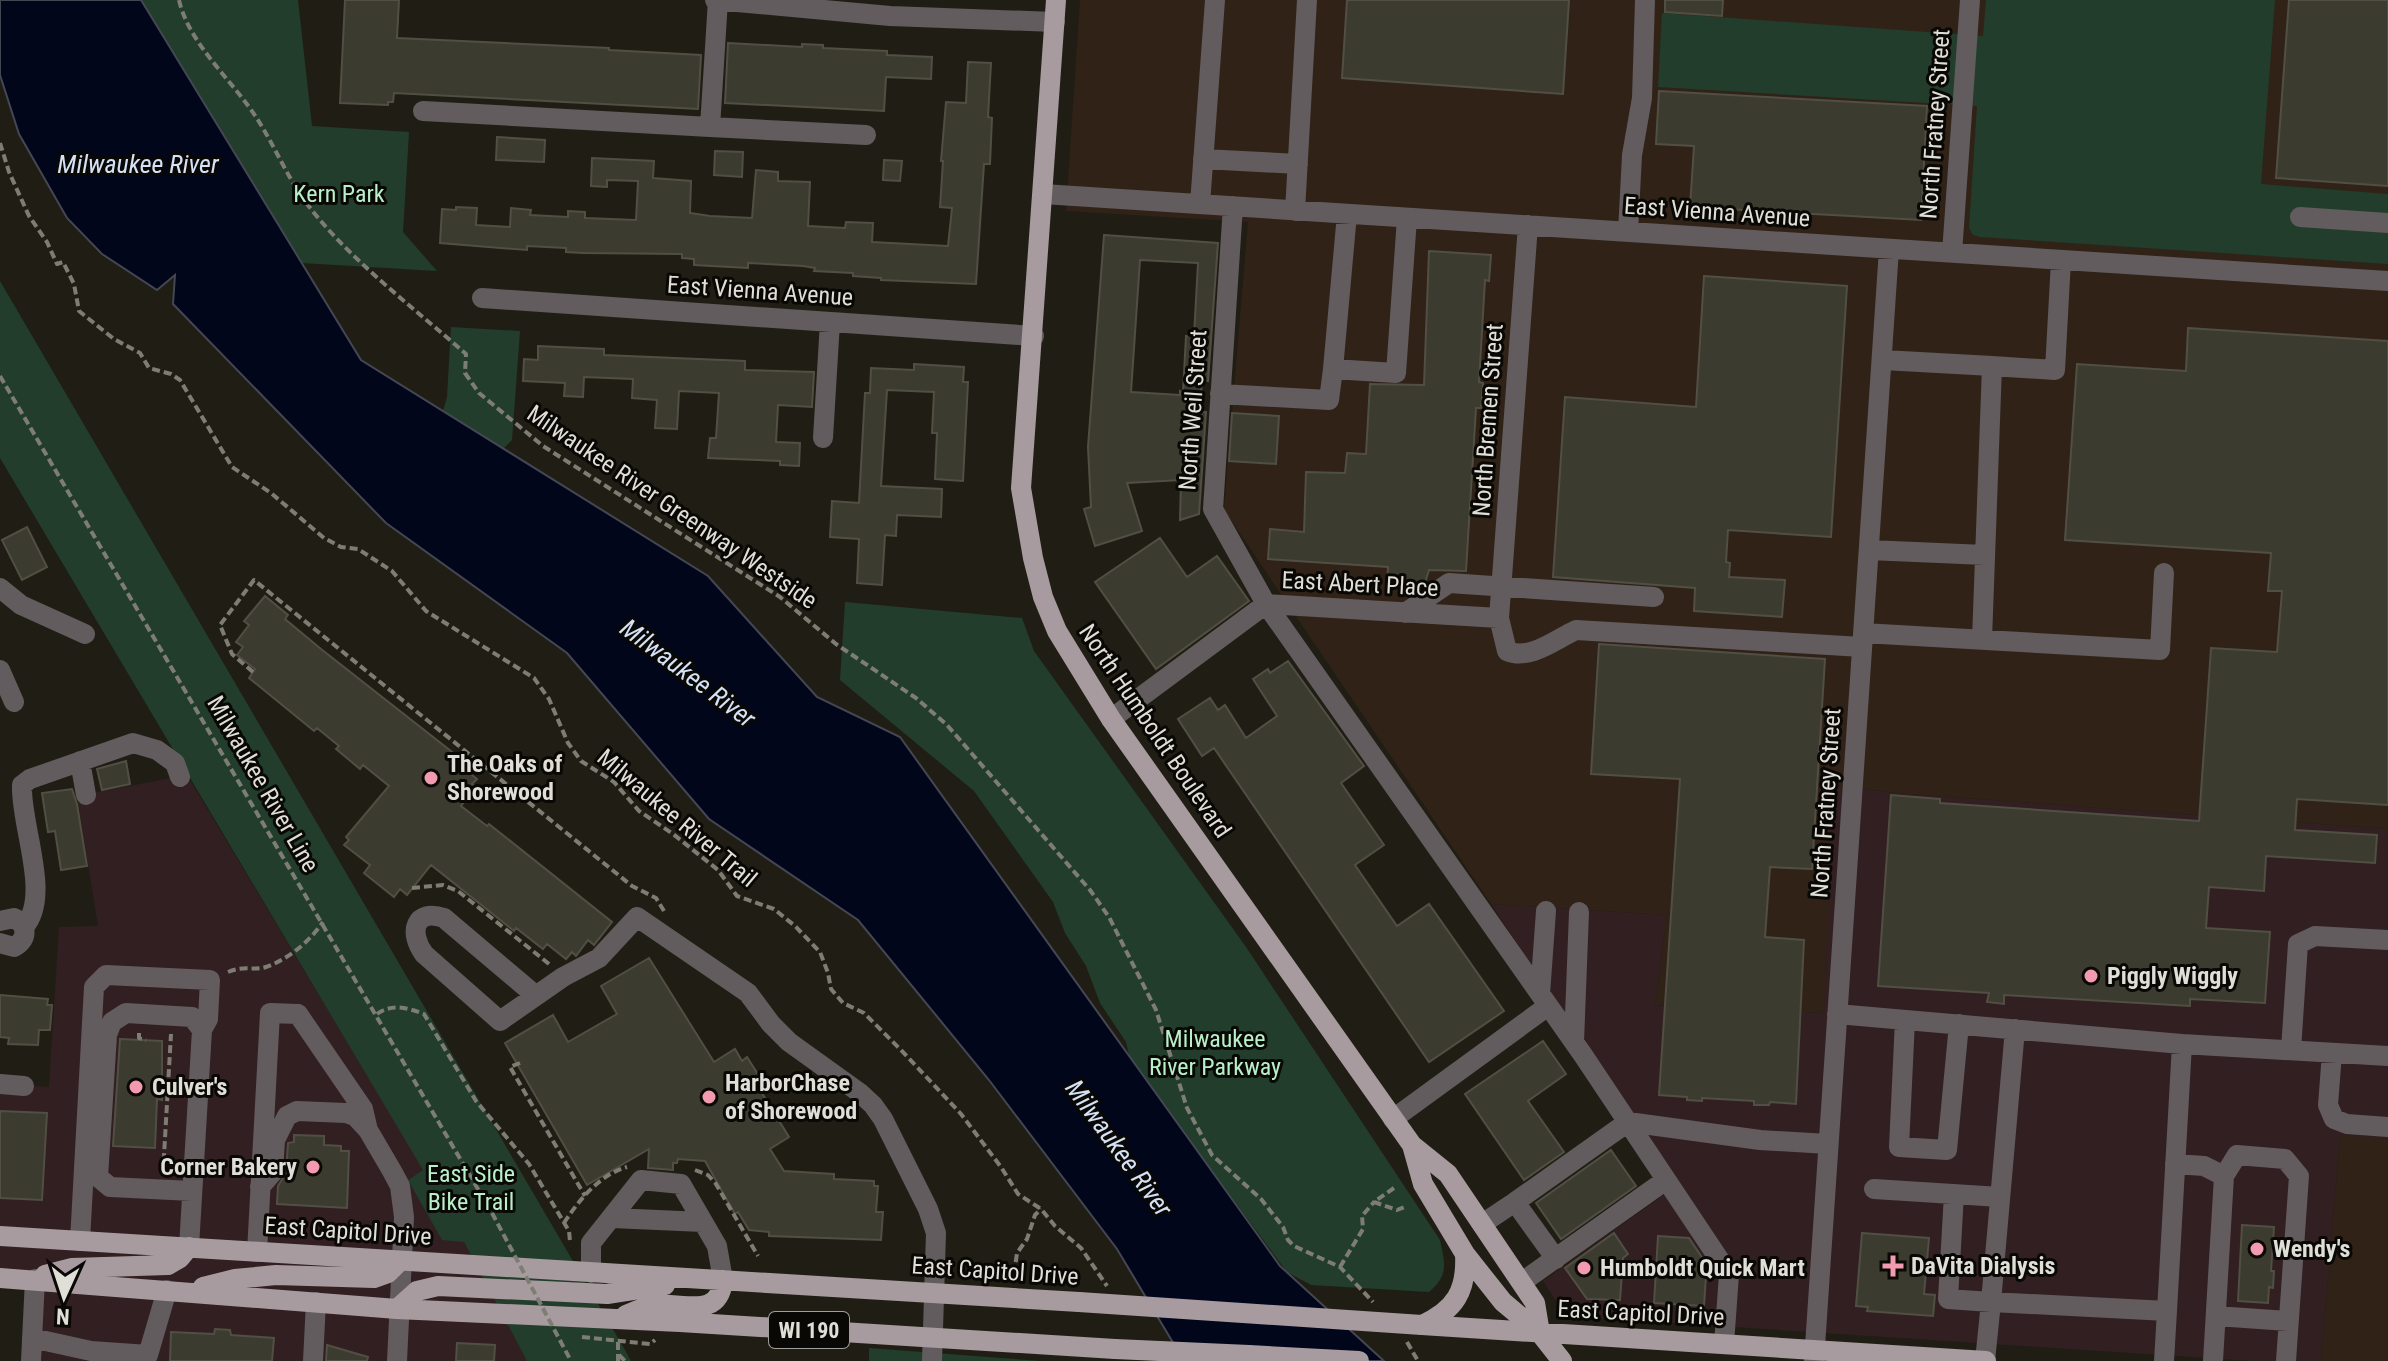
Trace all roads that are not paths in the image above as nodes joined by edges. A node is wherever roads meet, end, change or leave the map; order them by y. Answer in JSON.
{"nodes":[{"id":1,"x":716,"y":0,"type":"edge"},
{"id":2,"x":1056,"y":0,"type":"edge"},
{"id":3,"x":1215,"y":0,"type":"edge"},
{"id":4,"x":1307,"y":0,"type":"edge"},
{"id":5,"x":1645,"y":0,"type":"edge"},
{"id":6,"x":1970,"y":0,"type":"edge"},
{"id":7,"x":891,"y":8,"type":"edge"},
{"id":8,"x":1055,"y":22,"type":"junction"},
{"id":9,"x":423,"y":111,"type":"dead end"},
{"id":10,"x":710,"y":127,"type":"junction"},
{"id":11,"x":866,"y":135,"type":"dead end"},
{"id":12,"x":1203,"y":159,"type":"junction"},
{"id":13,"x":1298,"y":164,"type":"junction"},
{"id":14,"x":1043,"y":194,"type":"junction"},
{"id":15,"x":1200,"y":204,"type":"junction"},
{"id":16,"x":1233,"y":206,"type":"junction"},
{"id":17,"x":1295,"y":211,"type":"junction"},
{"id":18,"x":1347,"y":214,"type":"junction"},
{"id":19,"x":2300,"y":217,"type":"dead end"},
{"id":20,"x":1407,"y":218,"type":"junction"},
{"id":21,"x":2388,"y":223,"type":"edge"},
{"id":22,"x":1528,"y":225,"type":"junction"},
{"id":23,"x":1628,"y":232,"type":"junction"},
{"id":24,"x":1889,"y":249,"type":"junction"},
{"id":25,"x":1952,"y":253,"type":"junction"},
{"id":26,"x":2061,"y":260,"type":"junction"},
{"id":27,"x":2388,"y":281,"type":"edge"},
{"id":28,"x":482,"y":298,"type":"dead end"},
{"id":29,"x":830,"y":322,"type":"junction"},
{"id":30,"x":1034,"y":336,"type":"junction"},
{"id":31,"x":1883,"y":360,"type":"junction"},
{"id":32,"x":1992,"y":366,"type":"junction"},
{"id":33,"x":1333,"y":369,"type":"junction"},
{"id":34,"x":1220,"y":394,"type":"junction"},
{"id":35,"x":823,"y":438,"type":"dead end"},
{"id":36,"x":1869,"y":550,"type":"junction"},
{"id":37,"x":1985,"y":555,"type":"junction"},
{"id":38,"x":2164,"y":573,"type":"dead end"},
{"id":39,"x":0,"y":588,"type":"edge"},
{"id":40,"x":1501,"y":588,"type":"junction"},
{"id":41,"x":1654,"y":597,"type":"dead end"},
{"id":42,"x":1266,"y":604,"type":"junction"},
{"id":43,"x":1405,"y":613,"type":"junction"},
{"id":44,"x":1499,"y":618,"type":"junction"},
{"id":45,"x":85,"y":634,"type":"dead end"},
{"id":46,"x":1863,"y":640,"type":"junction"},
{"id":47,"x":1982,"y":640,"type":"junction"},
{"id":48,"x":0,"y":670,"type":"edge"},
{"id":49,"x":14,"y":702,"type":"dead end"},
{"id":50,"x":1111,"y":719,"type":"junction"},
{"id":51,"x":80,"y":761,"type":"junction"},
{"id":52,"x":180,"y":777,"type":"dead end"},
{"id":53,"x":86,"y":795,"type":"dead end"},
{"id":54,"x":1546,"y":911,"type":"dead end"},
{"id":55,"x":1579,"y":912,"type":"dead end"},
{"id":56,"x":0,"y":921,"type":"edge"},
{"id":57,"x":24,"y":927,"type":"junction"},
{"id":58,"x":2388,"y":940,"type":"edge"},
{"id":59,"x":0,"y":943,"type":"edge"},
{"id":60,"x":535,"y":995,"type":"junction"},
{"id":61,"x":1544,"y":1000,"type":"junction"},
{"id":62,"x":1837,"y":1014,"type":"junction"},
{"id":63,"x":1905,"y":1020,"type":"junction"},
{"id":64,"x":1959,"y":1024,"type":"junction"},
{"id":65,"x":2015,"y":1029,"type":"junction"},
{"id":66,"x":202,"y":1030,"type":"junction"},
{"id":67,"x":1574,"y":1042,"type":"junction"},
{"id":68,"x":2182,"y":1044,"type":"junction"},
{"id":69,"x":2291,"y":1050,"type":"junction"},
{"id":70,"x":2332,"y":1053,"type":"junction"},
{"id":71,"x":2388,"y":1056,"type":"edge"},
{"id":72,"x":0,"y":1084,"type":"edge"},
{"id":73,"x":24,"y":1086,"type":"dead end"},
{"id":74,"x":1393,"y":1119,"type":"junction"},
{"id":75,"x":1628,"y":1122,"type":"junction"},
{"id":76,"x":2388,"y":1127,"type":"edge"},
{"id":77,"x":368,"y":1130,"type":"junction"},
{"id":78,"x":1828,"y":1144,"type":"junction"},
{"id":79,"x":1412,"y":1145,"type":"junction"},
{"id":80,"x":2175,"y":1164,"type":"junction"},
{"id":81,"x":2224,"y":1176,"type":"junction"},
{"id":82,"x":90,"y":1180,"type":"junction"},
{"id":83,"x":1666,"y":1180,"type":"junction"},
{"id":84,"x":260,"y":1187,"type":"junction"},
{"id":85,"x":1874,"y":1189,"type":"dead end"},
{"id":86,"x":192,"y":1191,"type":"junction"},
{"id":87,"x":1954,"y":1194,"type":"junction"},
{"id":88,"x":2000,"y":1197,"type":"junction"},
{"id":89,"x":1515,"y":1202,"type":"junction"},
{"id":90,"x":612,"y":1218,"type":"junction"},
{"id":91,"x":703,"y":1222,"type":"junction"},
{"id":92,"x":1482,"y":1224,"type":"junction"},
{"id":93,"x":0,"y":1236,"type":"edge"},
{"id":94,"x":80,"y":1241,"type":"junction"},
{"id":95,"x":189,"y":1247,"type":"junction"},
{"id":96,"x":257,"y":1252,"type":"junction"},
{"id":97,"x":1465,"y":1254,"type":"junction"},
{"id":98,"x":1556,"y":1259,"type":"junction"},
{"id":99,"x":400,"y":1261,"type":"junction"},
{"id":100,"x":591,"y":1273,"type":"junction"},
{"id":101,"x":0,"y":1278,"type":"edge"},
{"id":102,"x":35,"y":1279,"type":"junction"},
{"id":103,"x":714,"y":1279,"type":"junction"},
{"id":104,"x":1522,"y":1282,"type":"junction"},
{"id":105,"x":176,"y":1291,"type":"junction"},
{"id":106,"x":934,"y":1293,"type":"junction"},
{"id":107,"x":316,"y":1302,"type":"junction"},
{"id":108,"x":1991,"y":1302,"type":"junction"},
{"id":109,"x":397,"y":1309,"type":"junction"},
{"id":110,"x":2167,"y":1311,"type":"junction"},
{"id":111,"x":2216,"y":1316,"type":"junction"},
{"id":112,"x":614,"y":1319,"type":"junction"},
{"id":113,"x":2288,"y":1321,"type":"junction"},
{"id":114,"x":1422,"y":1325,"type":"junction"},
{"id":115,"x":1540,"y":1333,"type":"junction"},
{"id":116,"x":931,"y":1336,"type":"junction"},
{"id":117,"x":32,"y":1338,"type":"junction"},
{"id":118,"x":1724,"y":1344,"type":"junction"},
{"id":119,"x":1814,"y":1356,"type":"edge"},
{"id":120,"x":31,"y":1361,"type":"edge"},
{"id":121,"x":313,"y":1361,"type":"edge"},
{"id":122,"x":397,"y":1361,"type":"edge"},
{"id":123,"x":932,"y":1361,"type":"edge"},
{"id":124,"x":1359,"y":1361,"type":"edge"},
{"id":125,"x":1562,"y":1361,"type":"edge"},
{"id":126,"x":1986,"y":1361,"type":"edge"},
{"id":127,"x":2164,"y":1361,"type":"edge"},
{"id":128,"x":2213,"y":1361,"type":"edge"},
{"id":129,"x":2286,"y":1361,"type":"edge"}],
"edges":[{"from":1,"to":7,"type":"street"},
{"from":1,"to":10,"type":"street"},
{"from":2,"to":8,"type":"main road","name":"North Humboldt Boulevard"},
{"from":3,"to":12,"type":"street"},
{"from":4,"to":13,"type":"street"},
{"from":5,"to":23,"type":"street"},
{"from":6,"to":25,"type":"street","name":"North Fratney Street"},
{"from":7,"to":8,"type":"street"},
{"from":8,"to":14,"type":"main road","name":"North Humboldt Boulevard"},
{"from":9,"to":10,"type":"street"},
{"from":10,"to":11,"type":"street"},
{"from":12,"to":13,"type":"street"},
{"from":12,"to":15,"type":"street"},
{"from":13,"to":17,"type":"street"},
{"from":14,"to":15,"type":"street","name":"East Vienna Avenue"},
{"from":14,"to":30,"type":"main road","name":"North Humboldt Boulevard"},
{"from":15,"to":16,"type":"street","name":"East Vienna Avenue"},
{"from":16,"to":17,"type":"street","name":"East Vienna Avenue"},
{"from":16,"to":34,"type":"street","name":"North Weil Street"},
{"from":17,"to":18,"type":"street","name":"East Vienna Avenue"},
{"from":18,"to":20,"type":"street","name":"East Vienna Avenue"},
{"from":18,"to":33,"type":"street"},
{"from":19,"to":21,"type":"street"},
{"from":20,"to":22,"type":"street","name":"East Vienna Avenue"},
{"from":20,"to":33,"type":"street"},
{"from":22,"to":23,"type":"street","name":"East Vienna Avenue"},
{"from":22,"to":40,"type":"street","name":"North Bremen Street"},
{"from":23,"to":24,"type":"street","name":"East Vienna Avenue"},
{"from":24,"to":25,"type":"street","name":"East Vienna Avenue"},
{"from":24,"to":31,"type":"street","name":"North Fratney Street"},
{"from":25,"to":26,"type":"street","name":"East Vienna Avenue"},
{"from":26,"to":27,"type":"street","name":"East Vienna Avenue"},
{"from":26,"to":32,"type":"street"},
{"from":28,"to":29,"type":"street","name":"East Vienna Avenue"},
{"from":29,"to":30,"type":"street","name":"East Vienna Avenue"},
{"from":29,"to":35,"type":"street"},
{"from":30,"to":50,"type":"main road","name":"North Humboldt Boulevard"},
{"from":31,"to":32,"type":"street"},
{"from":31,"to":36,"type":"street","name":"North Fratney Street"},
{"from":32,"to":37,"type":"street"},
{"from":33,"to":34,"type":"street"},
{"from":34,"to":42,"type":"street","name":"North Weil Street"},
{"from":36,"to":37,"type":"street"},
{"from":36,"to":46,"type":"street","name":"North Fratney Street"},
{"from":37,"to":47,"type":"street"},
{"from":38,"to":47,"type":"street"},
{"from":39,"to":45,"type":"street"},
{"from":40,"to":41,"type":"street"},
{"from":40,"to":43,"type":"street"},
{"from":40,"to":44,"type":"street","name":"North Bremen Street"},
{"from":42,"to":43,"type":"street","name":"East Abert Place"},
{"from":42,"to":50,"type":"street","name":"East Abert Place"},
{"from":42,"to":61,"type":"street","name":"North Weil Street"},
{"from":43,"to":44,"type":"street","name":"East Abert Place"},
{"from":44,"to":46,"type":"street"},
{"from":46,"to":47,"type":"street"},
{"from":46,"to":62,"type":"street","name":"North Fratney Street"},
{"from":48,"to":49,"type":"street"},
{"from":50,"to":74,"type":"main road","name":"North Humboldt Boulevard"},
{"from":51,"to":52,"type":"street"},
{"from":51,"to":53,"type":"street"},
{"from":51,"to":57,"type":"street"},
{"from":54,"to":61,"type":"street"},
{"from":55,"to":67,"type":"street"},
{"from":56,"to":57,"type":"street"},
{"from":57,"to":59,"type":"street"},
{"from":58,"to":69,"type":"street"},
{"from":60,"to":60,"type":"street"},
{"from":60,"to":106,"type":"street"},
{"from":61,"to":67,"type":"street","name":"North Weil Street"},
{"from":61,"to":74,"type":"street"},
{"from":62,"to":63,"type":"street"},
{"from":62,"to":78,"type":"street","name":"North Fratney Street"},
{"from":63,"to":64,"type":"street"},
{"from":63,"to":64,"type":"street"},
{"from":64,"to":65,"type":"street"},
{"from":65,"to":68,"type":"street"},
{"from":65,"to":88,"type":"street"},
{"from":66,"to":82,"type":"street"},
{"from":66,"to":82,"type":"street"},
{"from":66,"to":86,"type":"street"},
{"from":67,"to":75,"type":"street","name":"North Weil Street"},
{"from":68,"to":69,"type":"street"},
{"from":68,"to":80,"type":"street"},
{"from":69,"to":70,"type":"street"},
{"from":70,"to":71,"type":"street"},
{"from":70,"to":76,"type":"street"},
{"from":72,"to":73,"type":"street"},
{"from":74,"to":79,"type":"main road","name":"North Humboldt Boulevard"},
{"from":75,"to":78,"type":"street"},
{"from":75,"to":83,"type":"street","name":"North Weil Street"},
{"from":75,"to":89,"type":"street"},
{"from":77,"to":84,"type":"street"},
{"from":77,"to":84,"type":"street"},
{"from":77,"to":99,"type":"street"},
{"from":78,"to":119,"type":"street","name":"North Fratney Street"},
{"from":79,"to":92,"type":"main road","name":"North Humboldt Boulevard"},
{"from":79,"to":97,"type":"main road","name":"North Humboldt Boulevard"},
{"from":80,"to":81,"type":"street"},
{"from":80,"to":110,"type":"street"},
{"from":81,"to":111,"type":"street"},
{"from":81,"to":113,"type":"street"},
{"from":82,"to":86,"type":"street"},
{"from":82,"to":94,"type":"street"},
{"from":83,"to":98,"type":"street"},
{"from":83,"to":118,"type":"street","name":"North Weil Street"},
{"from":84,"to":96,"type":"street"},
{"from":85,"to":87,"type":"street"},
{"from":86,"to":95,"type":"street"},
{"from":87,"to":88,"type":"street"},
{"from":87,"to":108,"type":"street"},
{"from":88,"to":108,"type":"street"},
{"from":89,"to":92,"type":"street"},
{"from":89,"to":98,"type":"street"},
{"from":90,"to":91,"type":"street"},
{"from":90,"to":91,"type":"street"},
{"from":90,"to":100,"type":"street"},
{"from":91,"to":103,"type":"street"},
{"from":92,"to":104,"type":"main road","name":"North Humboldt Boulevard"},
{"from":93,"to":94,"type":"main road","name":"East Capitol Drive","number":"WI 190"},
{"from":94,"to":95,"type":"main road","name":"East Capitol Drive","number":"WI 190"},
{"from":95,"to":96,"type":"main road","name":"East Capitol Drive","number":"WI 190"},
{"from":95,"to":102,"type":"main road"},
{"from":96,"to":99,"type":"main road","name":"East Capitol Drive","number":"WI 190"},
{"from":97,"to":114,"type":"main road"},
{"from":97,"to":115,"type":"main road","name":"North Humboldt Boulevard"},
{"from":98,"to":104,"type":"street"},
{"from":99,"to":100,"type":"main road","name":"East Capitol Drive","number":"WI 190"},
{"from":99,"to":105,"type":"main road"},
{"from":99,"to":109,"type":"street"},
{"from":100,"to":103,"type":"main road","name":"East Capitol Drive","number":"WI 190"},
{"from":101,"to":102,"type":"main road","number":"WI 190"},
{"from":102,"to":105,"type":"main road","number":"WI 190"},
{"from":102,"to":117,"type":"street"},
{"from":103,"to":106,"type":"main road","name":"East Capitol Drive","number":"WI 190"},
{"from":103,"to":109,"type":"main road"},
{"from":103,"to":112,"type":"main road"},
{"from":104,"to":115,"type":"main road","name":"North Humboldt Boulevard"},
{"from":105,"to":107,"type":"main road","number":"WI 190"},
{"from":105,"to":117,"type":"street"},
{"from":106,"to":114,"type":"main road","name":"East Capitol Drive","number":"WI 190","bridge":true},
{"from":106,"to":116,"type":"street"},
{"from":107,"to":109,"type":"main road","number":"WI 190"},
{"from":107,"to":121,"type":"street"},
{"from":108,"to":110,"type":"street"},
{"from":108,"to":126,"type":"street"},
{"from":109,"to":112,"type":"main road","number":"WI 190"},
{"from":109,"to":122,"type":"street"},
{"from":110,"to":127,"type":"street"},
{"from":111,"to":113,"type":"street"},
{"from":111,"to":128,"type":"street"},
{"from":112,"to":116,"type":"main road","number":"WI 190"},
{"from":113,"to":129,"type":"street"},
{"from":114,"to":115,"type":"main road","name":"East Capitol Drive","number":"WI 190"},
{"from":115,"to":118,"type":"main road","name":"East Capitol Drive","number":"WI 190"},
{"from":115,"to":125,"type":"main road","name":"North Humboldt Boulevard"},
{"from":116,"to":123,"type":"street"},
{"from":116,"to":124,"type":"main road","number":"WI 190","bridge":true},
{"from":117,"to":120,"type":"street"},
{"from":118,"to":119,"type":"main road","name":"East Capitol Drive","number":"WI 190"},
{"from":119,"to":126,"type":"main road","name":"East Capitol Drive","number":"WI 190"}]}
